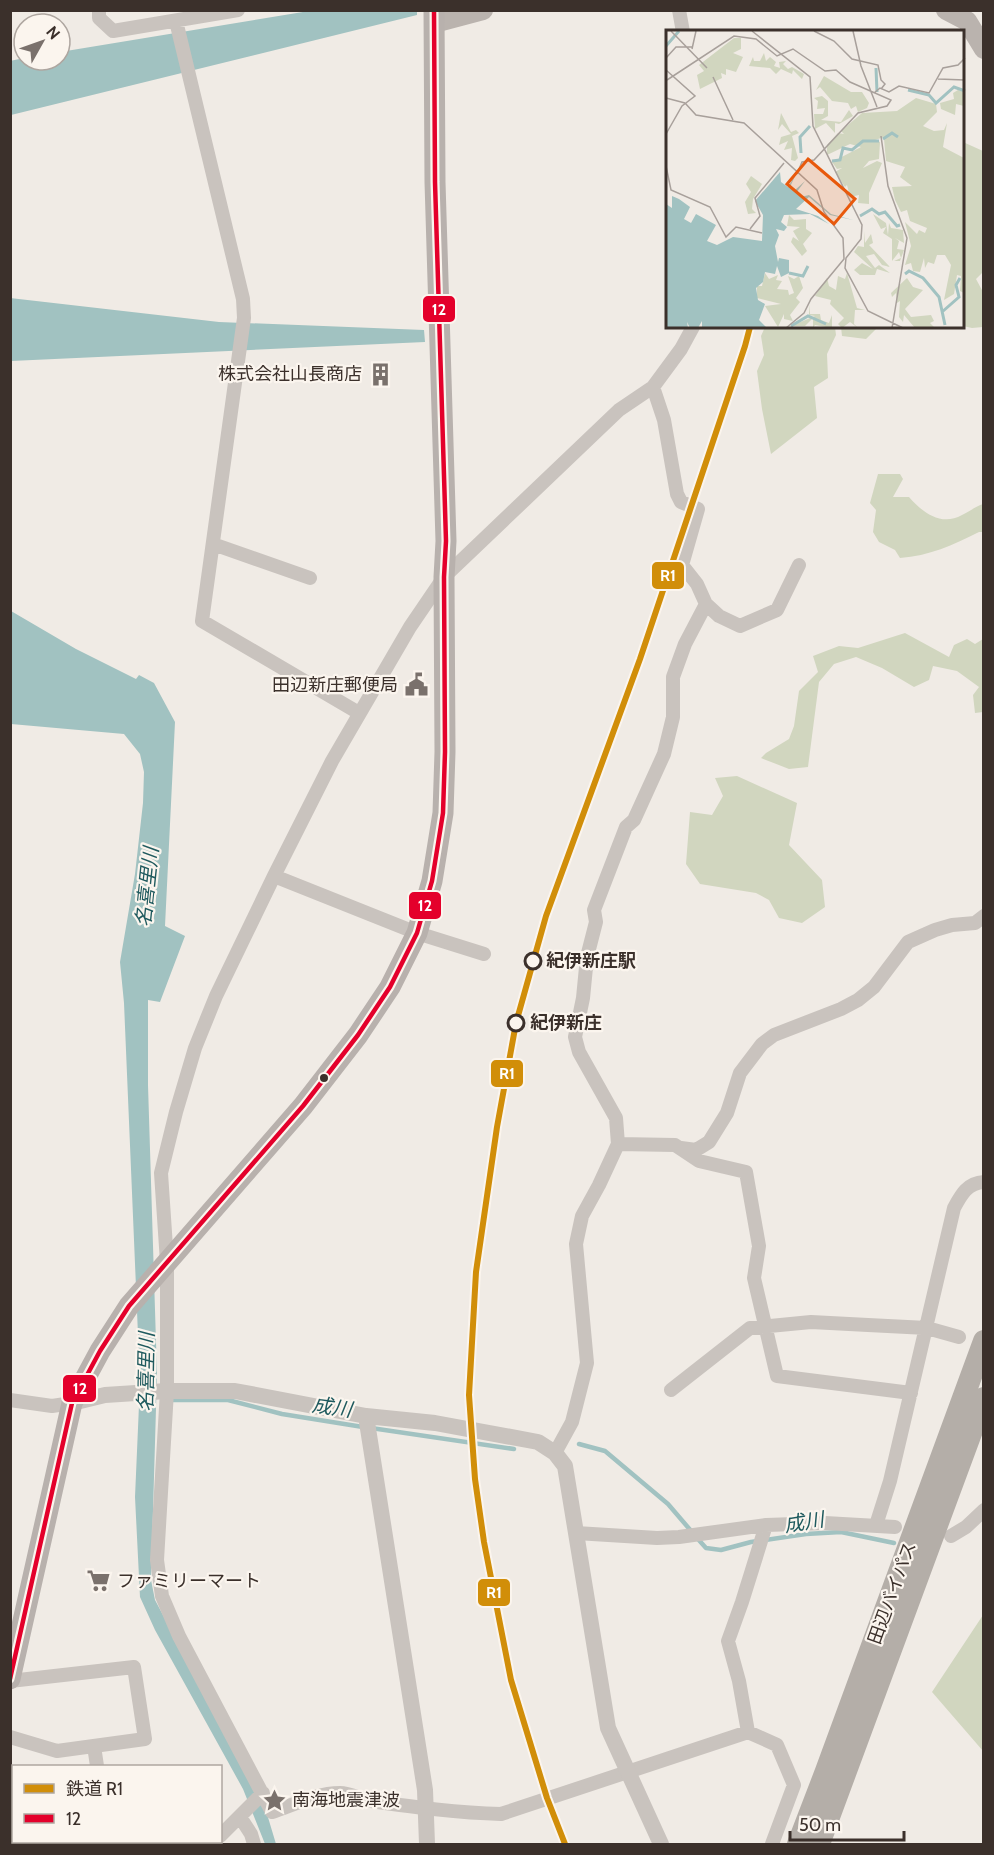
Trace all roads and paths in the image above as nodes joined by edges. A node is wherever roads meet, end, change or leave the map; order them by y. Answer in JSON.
{"nodes":[{"id":1,"x":99,"y":10,"type":"edge"},
{"id":2,"x":238,"y":10,"type":"edge"},
{"id":3,"x":483,"y":10,"type":"edge"},
{"id":4,"x":679,"y":10,"type":"edge"},
{"id":5,"x":946,"y":10,"type":"edge"},
{"id":6,"x":434,"y":16,"type":"edge"},
{"id":7,"x":176,"y":21,"type":"junction"},
{"id":8,"x":683,"y":30,"type":"edge"},
{"id":9,"x":984,"y":49,"type":"edge"},
{"id":10,"x":692,"y":328,"type":"edge"},
{"id":11,"x":653,"y":387,"type":"junction"},
{"id":12,"x":213,"y":544,"type":"junction"},
{"id":13,"x":799,"y":565,"type":"dead end"},
{"id":14,"x":444,"y":577,"type":"junction"},
{"id":15,"x":310,"y":578,"type":"dead end"},
{"id":16,"x":706,"y":604,"type":"junction"},
{"id":17,"x":359,"y":713,"type":"junction"},
{"id":18,"x":274,"y":876,"type":"junction"},
{"id":19,"x":984,"y":916,"type":"edge"},
{"id":20,"x":417,"y":933,"type":"junction"},
{"id":21,"x":484,"y":954,"type":"dead end"},
{"id":22,"x":618,"y":1144,"type":"junction"},
{"id":23,"x":679,"y":1148,"type":"junction"},
{"id":24,"x":984,"y":1182,"type":"edge"},
{"id":25,"x":162,"y":1268,"type":"junction"},
{"id":26,"x":766,"y":1326,"type":"junction"},
{"id":27,"x":927,"y":1328,"type":"junction"},
{"id":28,"x":959,"y":1337,"type":"dead end"},
{"id":29,"x":984,"y":1341,"type":"edge"},
{"id":30,"x":671,"y":1390,"type":"dead end"},
{"id":31,"x":167,"y":1391,"type":"junction"},
{"id":32,"x":911,"y":1393,"type":"junction"},
{"id":33,"x":984,"y":1398,"type":"edge"},
{"id":34,"x":10,"y":1400,"type":"edge"},
{"id":35,"x":72,"y":1403,"type":"junction"},
{"id":36,"x":366,"y":1416,"type":"junction"},
{"id":37,"x":555,"y":1453,"type":"junction"},
{"id":38,"x":984,"y":1510,"type":"edge"},
{"id":39,"x":766,"y":1525,"type":"junction"},
{"id":40,"x":876,"y":1525,"type":"junction"},
{"id":41,"x":894,"y":1527,"type":"dead end"},
{"id":42,"x":576,"y":1533,"type":"junction"},
{"id":43,"x":951,"y":1536,"type":"dead end"},
{"id":44,"x":10,"y":1680,"type":"edge"},
{"id":45,"x":748,"y":1732,"type":"junction"},
{"id":46,"x":10,"y":1737,"type":"edge"},
{"id":47,"x":94,"y":1746,"type":"junction"},
{"id":48,"x":97,"y":1765,"type":"edge"},
{"id":49,"x":629,"y":1772,"type":"junction"},
{"id":50,"x":835,"y":1776,"type":"junction"},
{"id":51,"x":261,"y":1795,"type":"junction"},
{"id":52,"x":426,"y":1808,"type":"junction"},
{"id":53,"x":242,"y":1815,"type":"junction"},
{"id":54,"x":222,"y":1834,"type":"edge"},
{"id":55,"x":254,"y":1845,"type":"edge"},
{"id":56,"x":427,"y":1845,"type":"edge"},
{"id":57,"x":661,"y":1845,"type":"edge"},
{"id":58,"x":772,"y":1845,"type":"edge"},
{"id":59,"x":798,"y":1845,"type":"edge"},
{"id":60,"x":819,"y":1845,"type":"edge"}],
"edges":[{"from":1,"to":7,"type":"street"},
{"from":2,"to":7,"type":"street"},
{"from":3,"to":6,"type":"main road"},
{"from":4,"to":8,"type":"street"},
{"from":5,"to":9,"type":"main road"},
{"from":6,"to":14,"type":"main road"},
{"from":7,"to":12,"type":"street"},
{"from":10,"to":11,"type":"street"},
{"from":11,"to":14,"type":"street"},
{"from":11,"to":16,"type":"street"},
{"from":12,"to":15,"type":"street"},
{"from":12,"to":17,"type":"street"},
{"from":13,"to":16,"type":"street"},
{"from":14,"to":17,"type":"street"},
{"from":14,"to":20,"type":"main road"},
{"from":16,"to":22,"type":"street"},
{"from":17,"to":18,"type":"street"},
{"from":18,"to":20,"type":"street"},
{"from":18,"to":25,"type":"street"},
{"from":19,"to":23,"type":"street"},
{"from":20,"to":21,"type":"street"},
{"from":20,"to":25,"type":"main road"},
{"from":22,"to":23,"type":"street"},
{"from":22,"to":37,"type":"street"},
{"from":23,"to":26,"type":"street"},
{"from":24,"to":27,"type":"street"},
{"from":25,"to":31,"type":"street"},
{"from":25,"to":35,"type":"main road"},
{"from":26,"to":27,"type":"street"},
{"from":26,"to":30,"type":"street"},
{"from":26,"to":32,"type":"street"},
{"from":27,"to":28,"type":"street"},
{"from":27,"to":32,"type":"street"},
{"from":29,"to":50,"type":"highway","name":"田辺バイパス"},
{"from":31,"to":35,"type":"street"},
{"from":31,"to":36,"type":"street"},
{"from":31,"to":51,"type":"street"},
{"from":32,"to":40,"type":"street"},
{"from":33,"to":50,"type":"highway","name":"田辺バイパス"},
{"from":34,"to":35,"type":"street"},
{"from":35,"to":44,"type":"main road"},
{"from":36,"to":37,"type":"street"},
{"from":36,"to":52,"type":"street"},
{"from":37,"to":42,"type":"street"},
{"from":38,"to":43,"type":"street"},
{"from":39,"to":40,"type":"street"},
{"from":39,"to":42,"type":"street"},
{"from":39,"to":45,"type":"street"},
{"from":40,"to":41,"type":"street"},
{"from":42,"to":49,"type":"street"},
{"from":44,"to":47,"type":"street"},
{"from":45,"to":49,"type":"street"},
{"from":45,"to":58,"type":"street"},
{"from":46,"to":47,"type":"street"},
{"from":47,"to":48,"type":"street"},
{"from":49,"to":52,"type":"street"},
{"from":49,"to":57,"type":"street"},
{"from":50,"to":59,"type":"highway","name":"田辺バイパス"},
{"from":50,"to":60,"type":"highway","name":"田辺バイパス"},
{"from":51,"to":52,"type":"street"},
{"from":51,"to":53,"type":"street"},
{"from":52,"to":56,"type":"street"},
{"from":53,"to":54,"type":"street"},
{"from":53,"to":55,"type":"street"}]}
